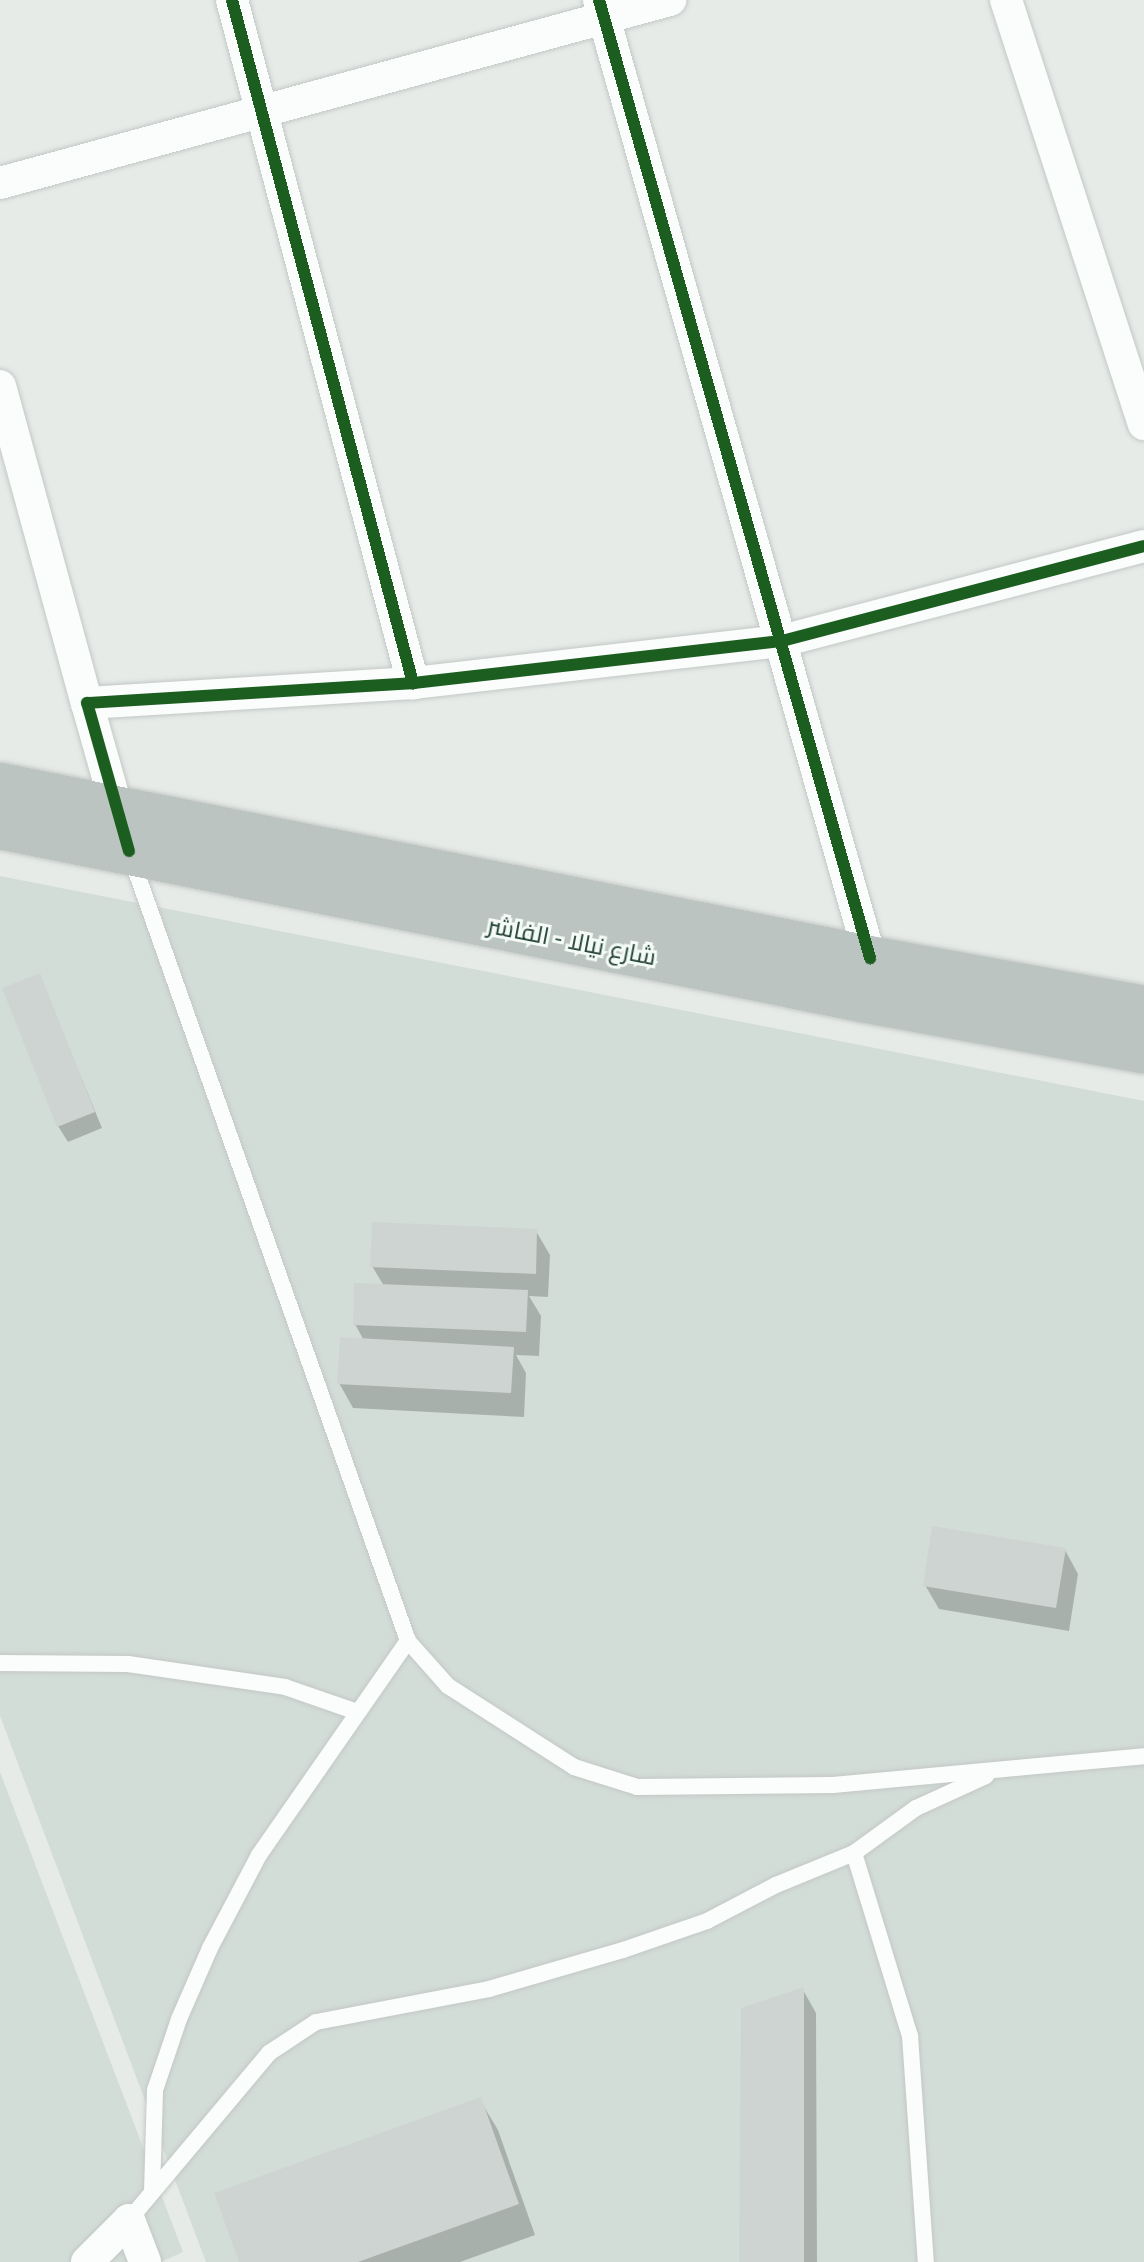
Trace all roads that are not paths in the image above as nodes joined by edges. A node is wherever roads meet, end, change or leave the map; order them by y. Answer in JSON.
{"nodes":[{"id":1,"x":232,"y":0,"type":"edge"},
{"id":2,"x":670,"y":0,"type":"edge"},
{"id":3,"x":1006,"y":0,"type":"edge"},
{"id":4,"x":602,"y":10,"type":"edge"},
{"id":5,"x":263,"y":109,"type":"junction"},
{"id":6,"x":0,"y":183,"type":"edge"},
{"id":7,"x":0,"y":386,"type":"edge"},
{"id":8,"x":1144,"y":424,"type":"edge"},
{"id":9,"x":1144,"y":546,"type":"edge"},
{"id":10,"x":782,"y":641,"type":"junction"},
{"id":11,"x":413,"y":683,"type":"junction"},
{"id":12,"x":87,"y":703,"type":"junction"},
{"id":13,"x":0,"y":785,"type":"edge"},
{"id":14,"x":117,"y":809,"type":"junction"},
{"id":15,"x":0,"y":827,"type":"edge"},
{"id":16,"x":129,"y":851,"type":"junction"},
{"id":17,"x":775,"y":938,"type":"junction"},
{"id":18,"x":870,"y":958,"type":"junction"},
{"id":19,"x":770,"y":981,"type":"junction"},
{"id":20,"x":1144,"y":1008,"type":"edge"},
{"id":21,"x":1144,"y":1051,"type":"edge"},
{"id":22,"x":408,"y":1641,"type":"junction"},
{"id":23,"x":0,"y":1663,"type":"edge"},
{"id":24,"x":357,"y":1712,"type":"junction"},
{"id":25,"x":1144,"y":1756,"type":"edge"},
{"id":26,"x":995,"y":1771,"type":"junction"},
{"id":27,"x":854,"y":1853,"type":"junction"},
{"id":28,"x":152,"y":2192,"type":"junction"},
{"id":29,"x":129,"y":2220,"type":"junction"},
{"id":30,"x":87,"y":2262,"type":"edge"},
{"id":31,"x":145,"y":2262,"type":"edge"},
{"id":32,"x":926,"y":2262,"type":"edge"}],
"edges":[{"from":1,"to":5,"type":"street"},
{"from":2,"to":4,"type":"street"},
{"from":3,"to":8,"type":"street"},
{"from":4,"to":5,"type":"street"},
{"from":4,"to":10,"type":"street"},
{"from":5,"to":6,"type":"street"},
{"from":5,"to":11,"type":"street"},
{"from":7,"to":12,"type":"street"},
{"from":9,"to":10,"type":"street"},
{"from":10,"to":11,"type":"street"},
{"from":10,"to":18,"type":"street"},
{"from":11,"to":12,"type":"street"},
{"from":12,"to":14,"type":"street"},
{"from":13,"to":14,"type":"highway","name":"شارع نيالا - الفاشر"},
{"from":14,"to":16,"type":"street"},
{"from":14,"to":17,"type":"highway","name":"شارع نيالا - الفاشر"},
{"from":15,"to":16,"type":"highway","name":"شارع نيالا - الفاشر"},
{"from":16,"to":19,"type":"highway","name":"شارع نيالا - الفاشر"},
{"from":16,"to":22,"type":"lane"},
{"from":17,"to":18,"type":"highway","name":"شارع نيالا - الفاشر"},
{"from":17,"to":19,"type":"highway"},
{"from":18,"to":20,"type":"highway","name":"شارع نيالا - الفاشر"},
{"from":19,"to":21,"type":"highway","name":"شارع نيالا - الفاشر"},
{"from":22,"to":24,"type":"lane"},
{"from":22,"to":26,"type":"lane"},
{"from":23,"to":24,"type":"lane"},
{"from":24,"to":28,"type":"lane"},
{"from":25,"to":26,"type":"lane"},
{"from":26,"to":27,"type":"lane"},
{"from":27,"to":28,"type":"lane"},
{"from":27,"to":32,"type":"lane"},
{"from":28,"to":29,"type":"lane"},
{"from":29,"to":30,"type":"street"},
{"from":29,"to":31,"type":"street"}]}
